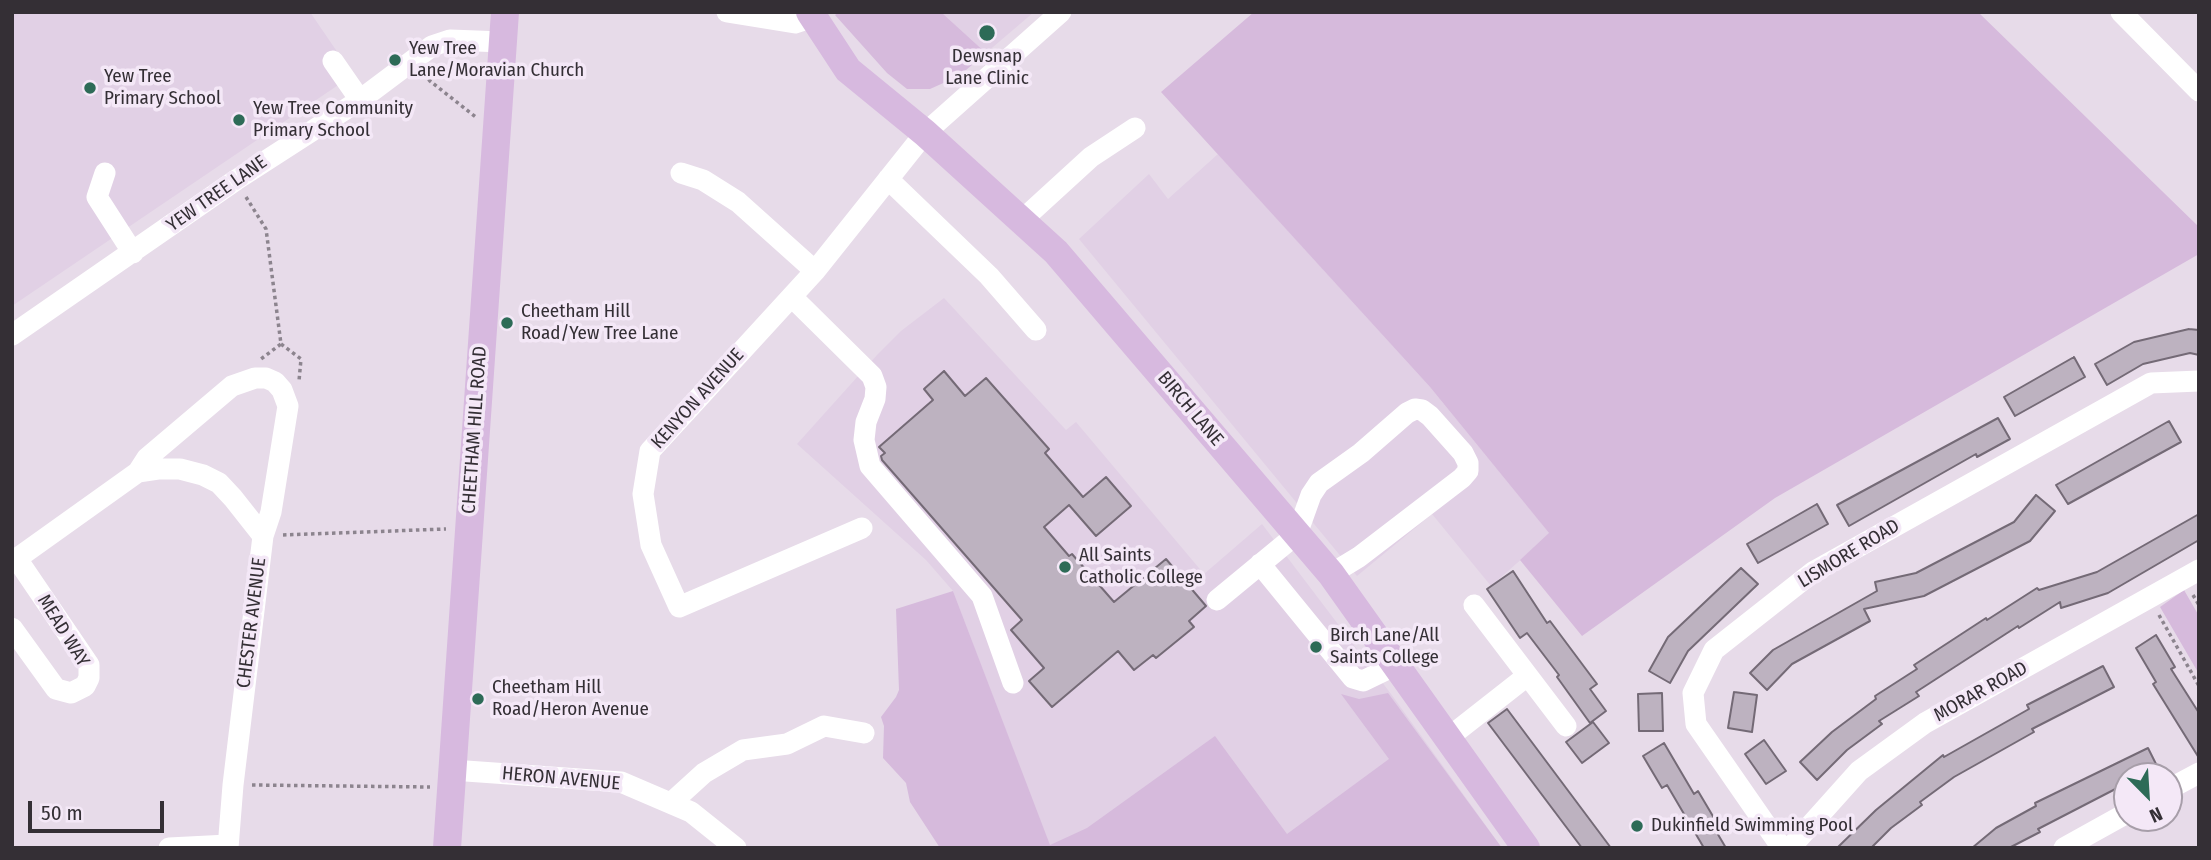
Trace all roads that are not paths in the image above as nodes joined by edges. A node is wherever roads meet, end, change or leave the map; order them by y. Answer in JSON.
{"nodes":[{"id":1,"x":505,"y":12,"type":"edge"},
{"id":2,"x":727,"y":12,"type":"edge"},
{"id":3,"x":1060,"y":12,"type":"edge"},
{"id":4,"x":2121,"y":12,"type":"edge"},
{"id":5,"x":812,"y":15,"type":"edge"},
{"id":6,"x":503,"y":42,"type":"junction"},
{"id":7,"x":332,"y":61,"type":"dead end"},
{"id":8,"x":2199,"y":91,"type":"edge"},
{"id":9,"x":360,"y":100,"type":"junction"},
{"id":10,"x":1135,"y":128,"type":"dead end"},
{"id":11,"x":925,"y":133,"type":"junction"},
{"id":12,"x":105,"y":173,"type":"dead end"},
{"id":13,"x":681,"y":173,"type":"dead end"},
{"id":14,"x":888,"y":179,"type":"junction"},
{"id":15,"x":1021,"y":221,"type":"junction"},
{"id":16,"x":134,"y":253,"type":"junction"},
{"id":17,"x":815,"y":271,"type":"junction"},
{"id":18,"x":792,"y":297,"type":"junction"},
{"id":19,"x":1035,"y":330,"type":"dead end"},
{"id":20,"x":12,"y":335,"type":"edge"},
{"id":21,"x":2199,"y":381,"type":"edge"},
{"id":22,"x":138,"y":472,"type":"junction"},
{"id":23,"x":862,"y":528,"type":"dead end"},
{"id":24,"x":1297,"y":534,"type":"junction"},
{"id":25,"x":263,"y":536,"type":"junction"},
{"id":26,"x":15,"y":560,"type":"edge"},
{"id":27,"x":1260,"y":564,"type":"junction"},
{"id":28,"x":2199,"y":570,"type":"edge"},
{"id":29,"x":1331,"y":574,"type":"junction"},
{"id":30,"x":1217,"y":600,"type":"dead end"},
{"id":31,"x":1474,"y":605,"type":"dead end"},
{"id":32,"x":12,"y":628,"type":"edge"},
{"id":33,"x":1396,"y":665,"type":"junction"},
{"id":34,"x":1527,"y":677,"type":"junction"},
{"id":35,"x":1013,"y":683,"type":"dead end"},
{"id":36,"x":1566,"y":726,"type":"dead end"},
{"id":37,"x":864,"y":733,"type":"dead end"},
{"id":38,"x":1448,"y":738,"type":"junction"},
{"id":39,"x":2199,"y":773,"type":"edge"},
{"id":40,"x":452,"y":779,"type":"junction"},
{"id":41,"x":2183,"y":782,"type":"edge"},
{"id":42,"x":671,"y":803,"type":"junction"},
{"id":43,"x":2113,"y":821,"type":"edge"},
{"id":44,"x":228,"y":846,"type":"edge"},
{"id":45,"x":169,"y":848,"type":"edge"},
{"id":46,"x":447,"y":848,"type":"edge"},
{"id":47,"x":736,"y":848,"type":"edge"},
{"id":48,"x":1526,"y":848,"type":"edge"},
{"id":49,"x":1782,"y":848,"type":"edge"},
{"id":50,"x":1790,"y":848,"type":"edge"},
{"id":51,"x":2064,"y":848,"type":"edge"}],
"edges":[{"from":1,"to":6,"type":"main road","name":"CHEETHAM HILL ROAD"},
{"from":2,"to":5,"type":"street"},
{"from":3,"to":11,"type":"street","name":"KENYON AVENUE"},
{"from":4,"to":8,"type":"street"},
{"from":5,"to":11,"type":"main road","name":"BIRCH LANE"},
{"from":6,"to":9,"type":"street","name":"YEW TREE LANE"},
{"from":6,"to":40,"type":"main road","name":"CHEETHAM HILL ROAD"},
{"from":7,"to":9,"type":"street"},
{"from":9,"to":16,"type":"street","name":"YEW TREE LANE"},
{"from":10,"to":15,"type":"street"},
{"from":11,"to":14,"type":"street","name":"KENYON AVENUE"},
{"from":11,"to":15,"type":"main road","name":"BIRCH LANE"},
{"from":12,"to":16,"type":"street"},
{"from":13,"to":17,"type":"street"},
{"from":14,"to":17,"type":"street","name":"KENYON AVENUE"},
{"from":14,"to":19,"type":"street"},
{"from":15,"to":24,"type":"main road","name":"BIRCH LANE"},
{"from":16,"to":20,"type":"street","name":"YEW TREE LANE"},
{"from":17,"to":18,"type":"street","name":"KENYON AVENUE"},
{"from":18,"to":23,"type":"street","name":"KENYON AVENUE"},
{"from":18,"to":35,"type":"street"},
{"from":21,"to":49,"type":"street","name":"LISMORE ROAD"},
{"from":22,"to":25,"type":"street","name":"CHESTER AVENUE"},
{"from":22,"to":25,"type":"street"},
{"from":22,"to":26,"type":"street"},
{"from":24,"to":27,"type":"street"},
{"from":24,"to":29,"type":"main road","name":"BIRCH LANE"},
{"from":24,"to":29,"type":"street"},
{"from":25,"to":44,"type":"street","name":"CHESTER AVENUE"},
{"from":26,"to":32,"type":"street","name":"MEAD WAY"},
{"from":27,"to":30,"type":"street"},
{"from":27,"to":33,"type":"street"},
{"from":28,"to":50,"type":"street","name":"MORAR ROAD"},
{"from":29,"to":33,"type":"main road","name":"BIRCH LANE"},
{"from":31,"to":34,"type":"street"},
{"from":33,"to":38,"type":"main road","name":"BIRCH LANE"},
{"from":34,"to":36,"type":"street"},
{"from":34,"to":38,"type":"street"},
{"from":37,"to":42,"type":"street"},
{"from":38,"to":48,"type":"main road","name":"BIRCH LANE"},
{"from":39,"to":41,"type":"street"},
{"from":40,"to":42,"type":"street","name":"HERON AVENUE"},
{"from":40,"to":46,"type":"main road","name":"CHEETHAM HILL ROAD"},
{"from":42,"to":47,"type":"street","name":"HERON AVENUE"},
{"from":43,"to":51,"type":"street"},
{"from":44,"to":45,"type":"street"}]}
